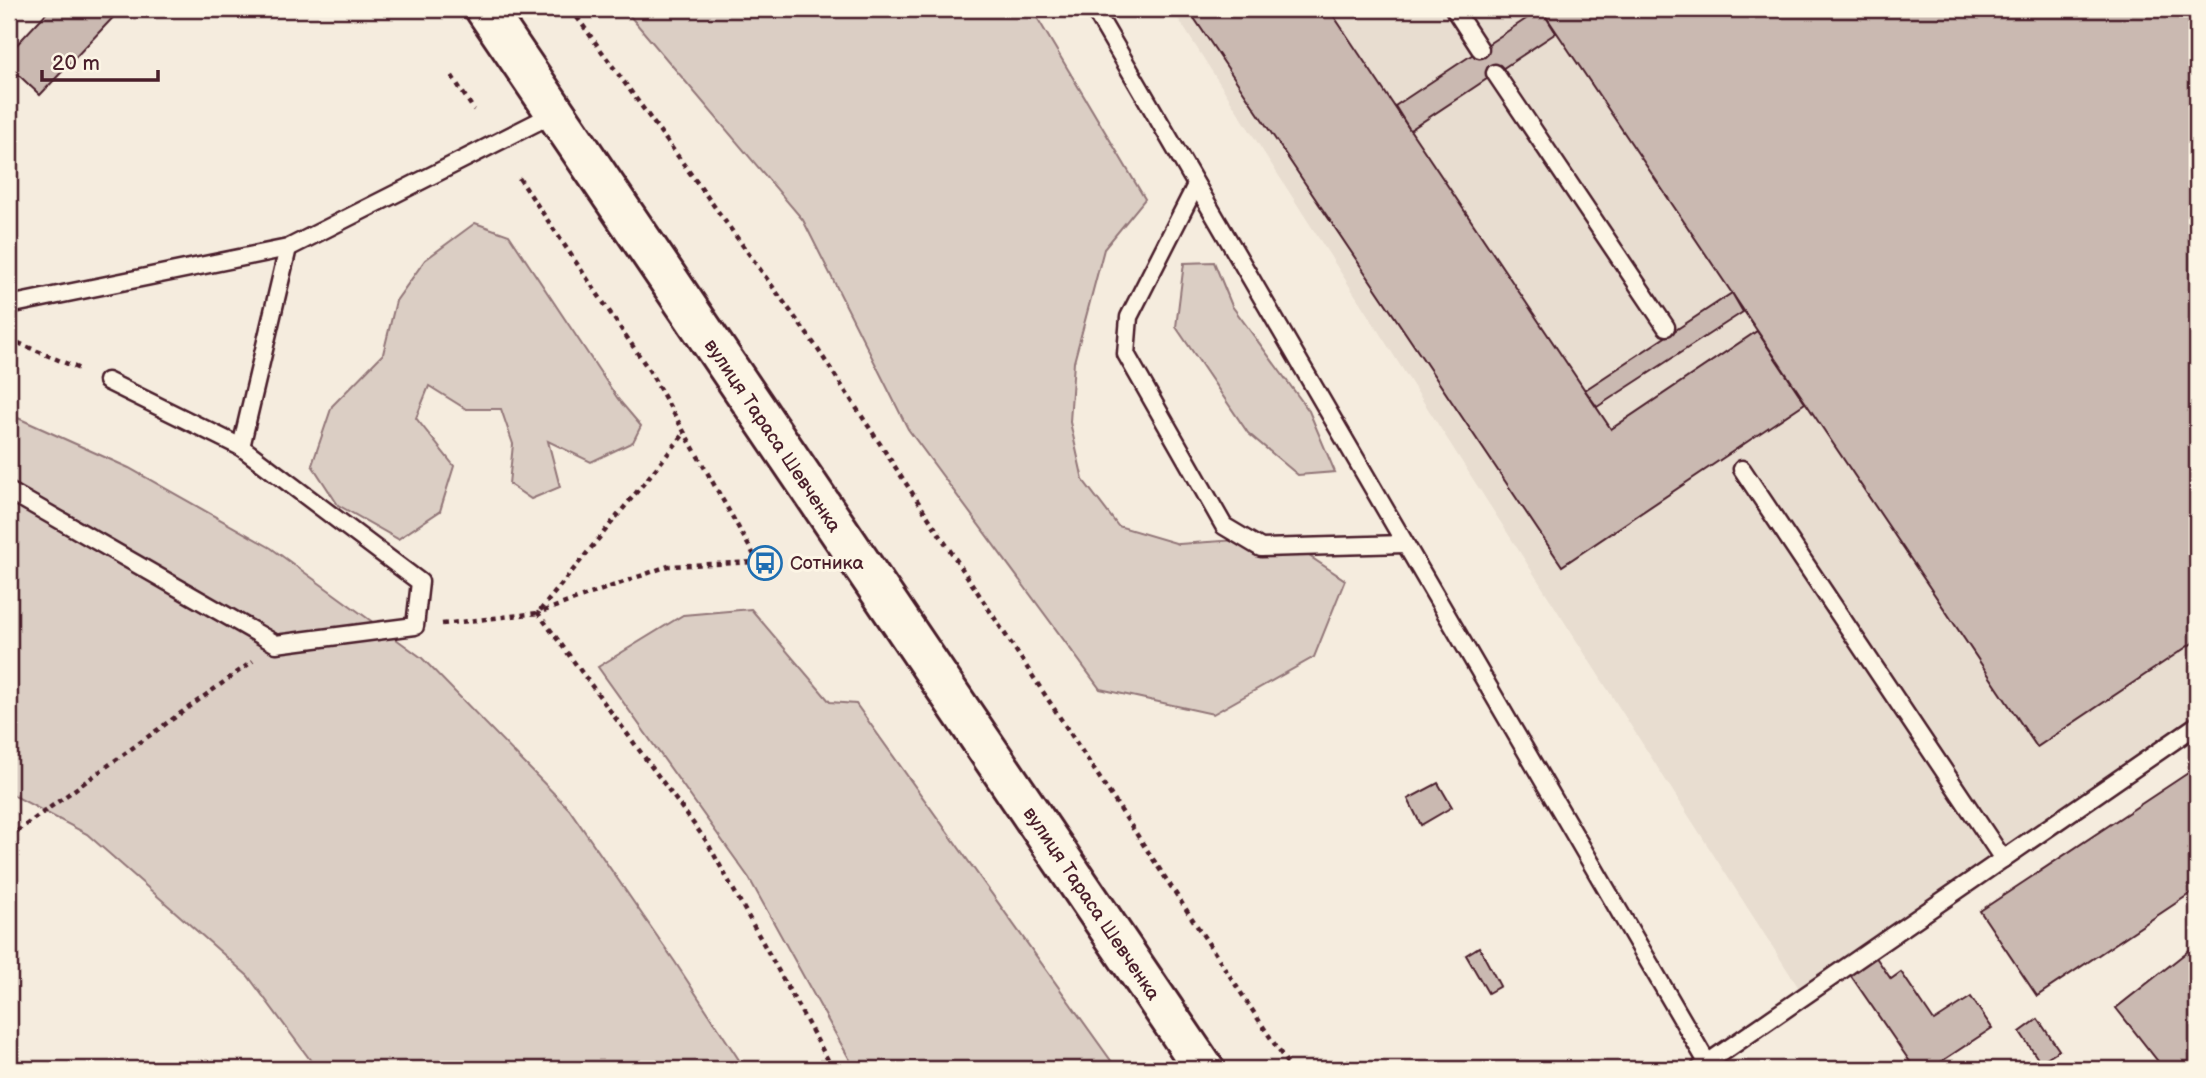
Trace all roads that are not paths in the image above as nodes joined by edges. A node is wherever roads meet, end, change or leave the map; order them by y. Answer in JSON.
{"nodes":[{"id":1,"x":485,"y":9,"type":"edge"},
{"id":2,"x":1094,"y":9,"type":"edge"},
{"id":3,"x":1454,"y":9,"type":"edge"},
{"id":4,"x":1480,"y":49,"type":"dead end"},
{"id":5,"x":1495,"y":73,"type":"dead end"},
{"id":6,"x":555,"y":113,"type":"junction"},
{"id":7,"x":1196,"y":185,"type":"junction"},
{"id":8,"x":288,"y":248,"type":"junction"},
{"id":9,"x":9,"y":305,"type":"edge"},
{"id":10,"x":1666,"y":327,"type":"dead end"},
{"id":11,"x":107,"y":381,"type":"road end"},
{"id":12,"x":241,"y":447,"type":"junction"},
{"id":13,"x":1742,"y":469,"type":"dead end"},
{"id":14,"x":9,"y":491,"type":"edge"},
{"id":15,"x":1405,"y":544,"type":"junction"},
{"id":16,"x":2197,"y":725,"type":"edge"},
{"id":17,"x":2003,"y":859,"type":"junction"},
{"id":18,"x":1705,"y":1067,"type":"edge"},
{"id":19,"x":1204,"y":1069,"type":"edge"}],
"edges":[{"from":1,"to":6,"type":"main road","name":"вулиця Тараса Шевченка"},
{"from":2,"to":7,"type":"lane"},
{"from":3,"to":4,"type":"lane"},
{"from":5,"to":10,"type":"lane"},
{"from":6,"to":8,"type":"lane"},
{"from":6,"to":19,"type":"main road","name":"вулиця Тараса Шевченка"},
{"from":7,"to":15,"type":"lane"},
{"from":7,"to":15,"type":"lane"},
{"from":8,"to":9,"type":"lane"},
{"from":8,"to":12,"type":"lane"},
{"from":11,"to":12,"type":"lane"},
{"from":12,"to":14,"type":"lane"},
{"from":13,"to":17,"type":"lane"},
{"from":15,"to":18,"type":"lane"},
{"from":16,"to":17,"type":"lane"},
{"from":17,"to":18,"type":"lane"}]}
